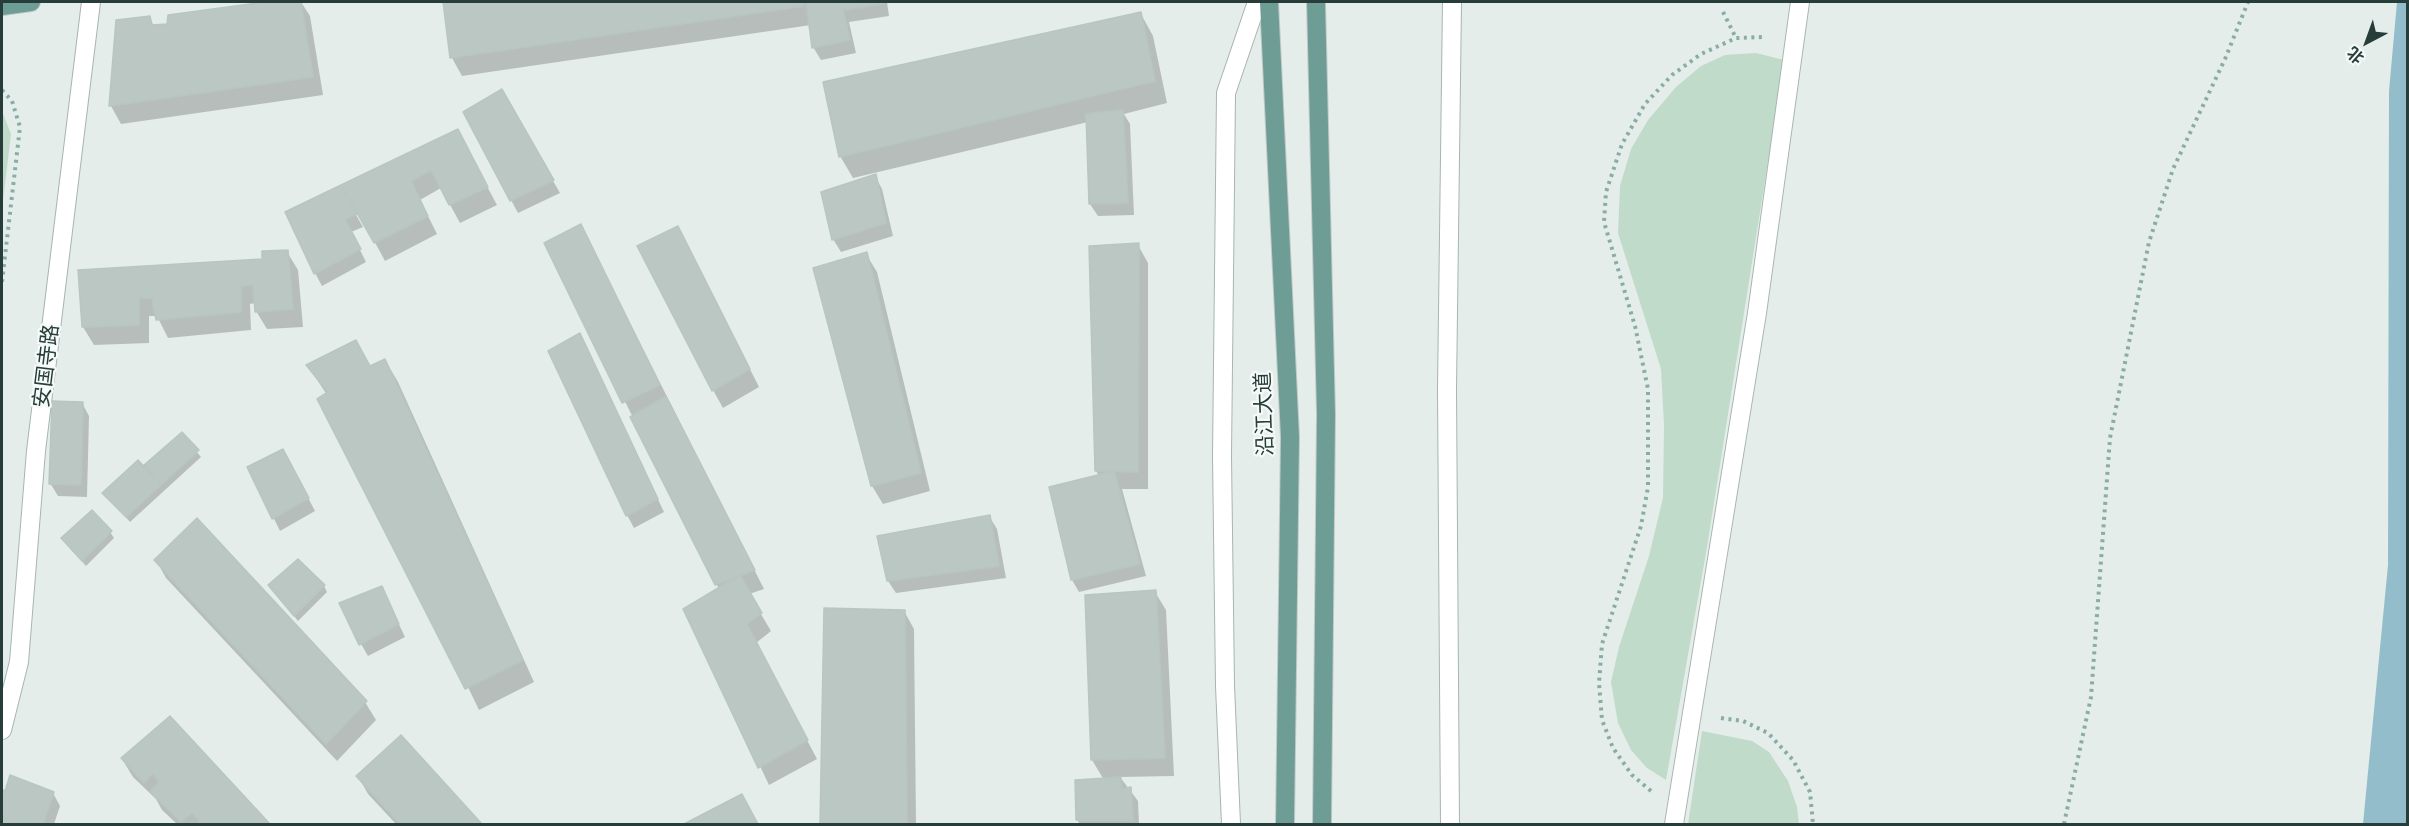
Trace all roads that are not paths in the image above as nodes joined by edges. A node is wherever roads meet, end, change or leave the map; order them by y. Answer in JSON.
{"nodes":[{"id":1,"x":31,"y":2,"type":"edge"},
{"id":2,"x":91,"y":2,"type":"edge"},
{"id":3,"x":1257,"y":2,"type":"edge"},
{"id":4,"x":1269,"y":2,"type":"edge"},
{"id":5,"x":1316,"y":2,"type":"edge"},
{"id":6,"x":1452,"y":2,"type":"edge"},
{"id":7,"x":1800,"y":2,"type":"edge"},
{"id":8,"x":2,"y":6,"type":"edge"},
{"id":9,"x":2,"y":730,"type":"edge"},
{"id":10,"x":1675,"y":816,"type":"edge"},
{"id":11,"x":1232,"y":825,"type":"edge"},
{"id":12,"x":1285,"y":825,"type":"edge"},
{"id":13,"x":1322,"y":825,"type":"edge"},
{"id":14,"x":1450,"y":825,"type":"edge"}],
"edges":[{"from":1,"to":8,"type":"main road"},
{"from":2,"to":9,"type":"street","name":"安国寺路"},
{"from":3,"to":11,"type":"street"},
{"from":4,"to":12,"type":"main road","name":"沿江大道"},
{"from":5,"to":13,"type":"main road"},
{"from":6,"to":14,"type":"street"},
{"from":7,"to":10,"type":"street"}]}
